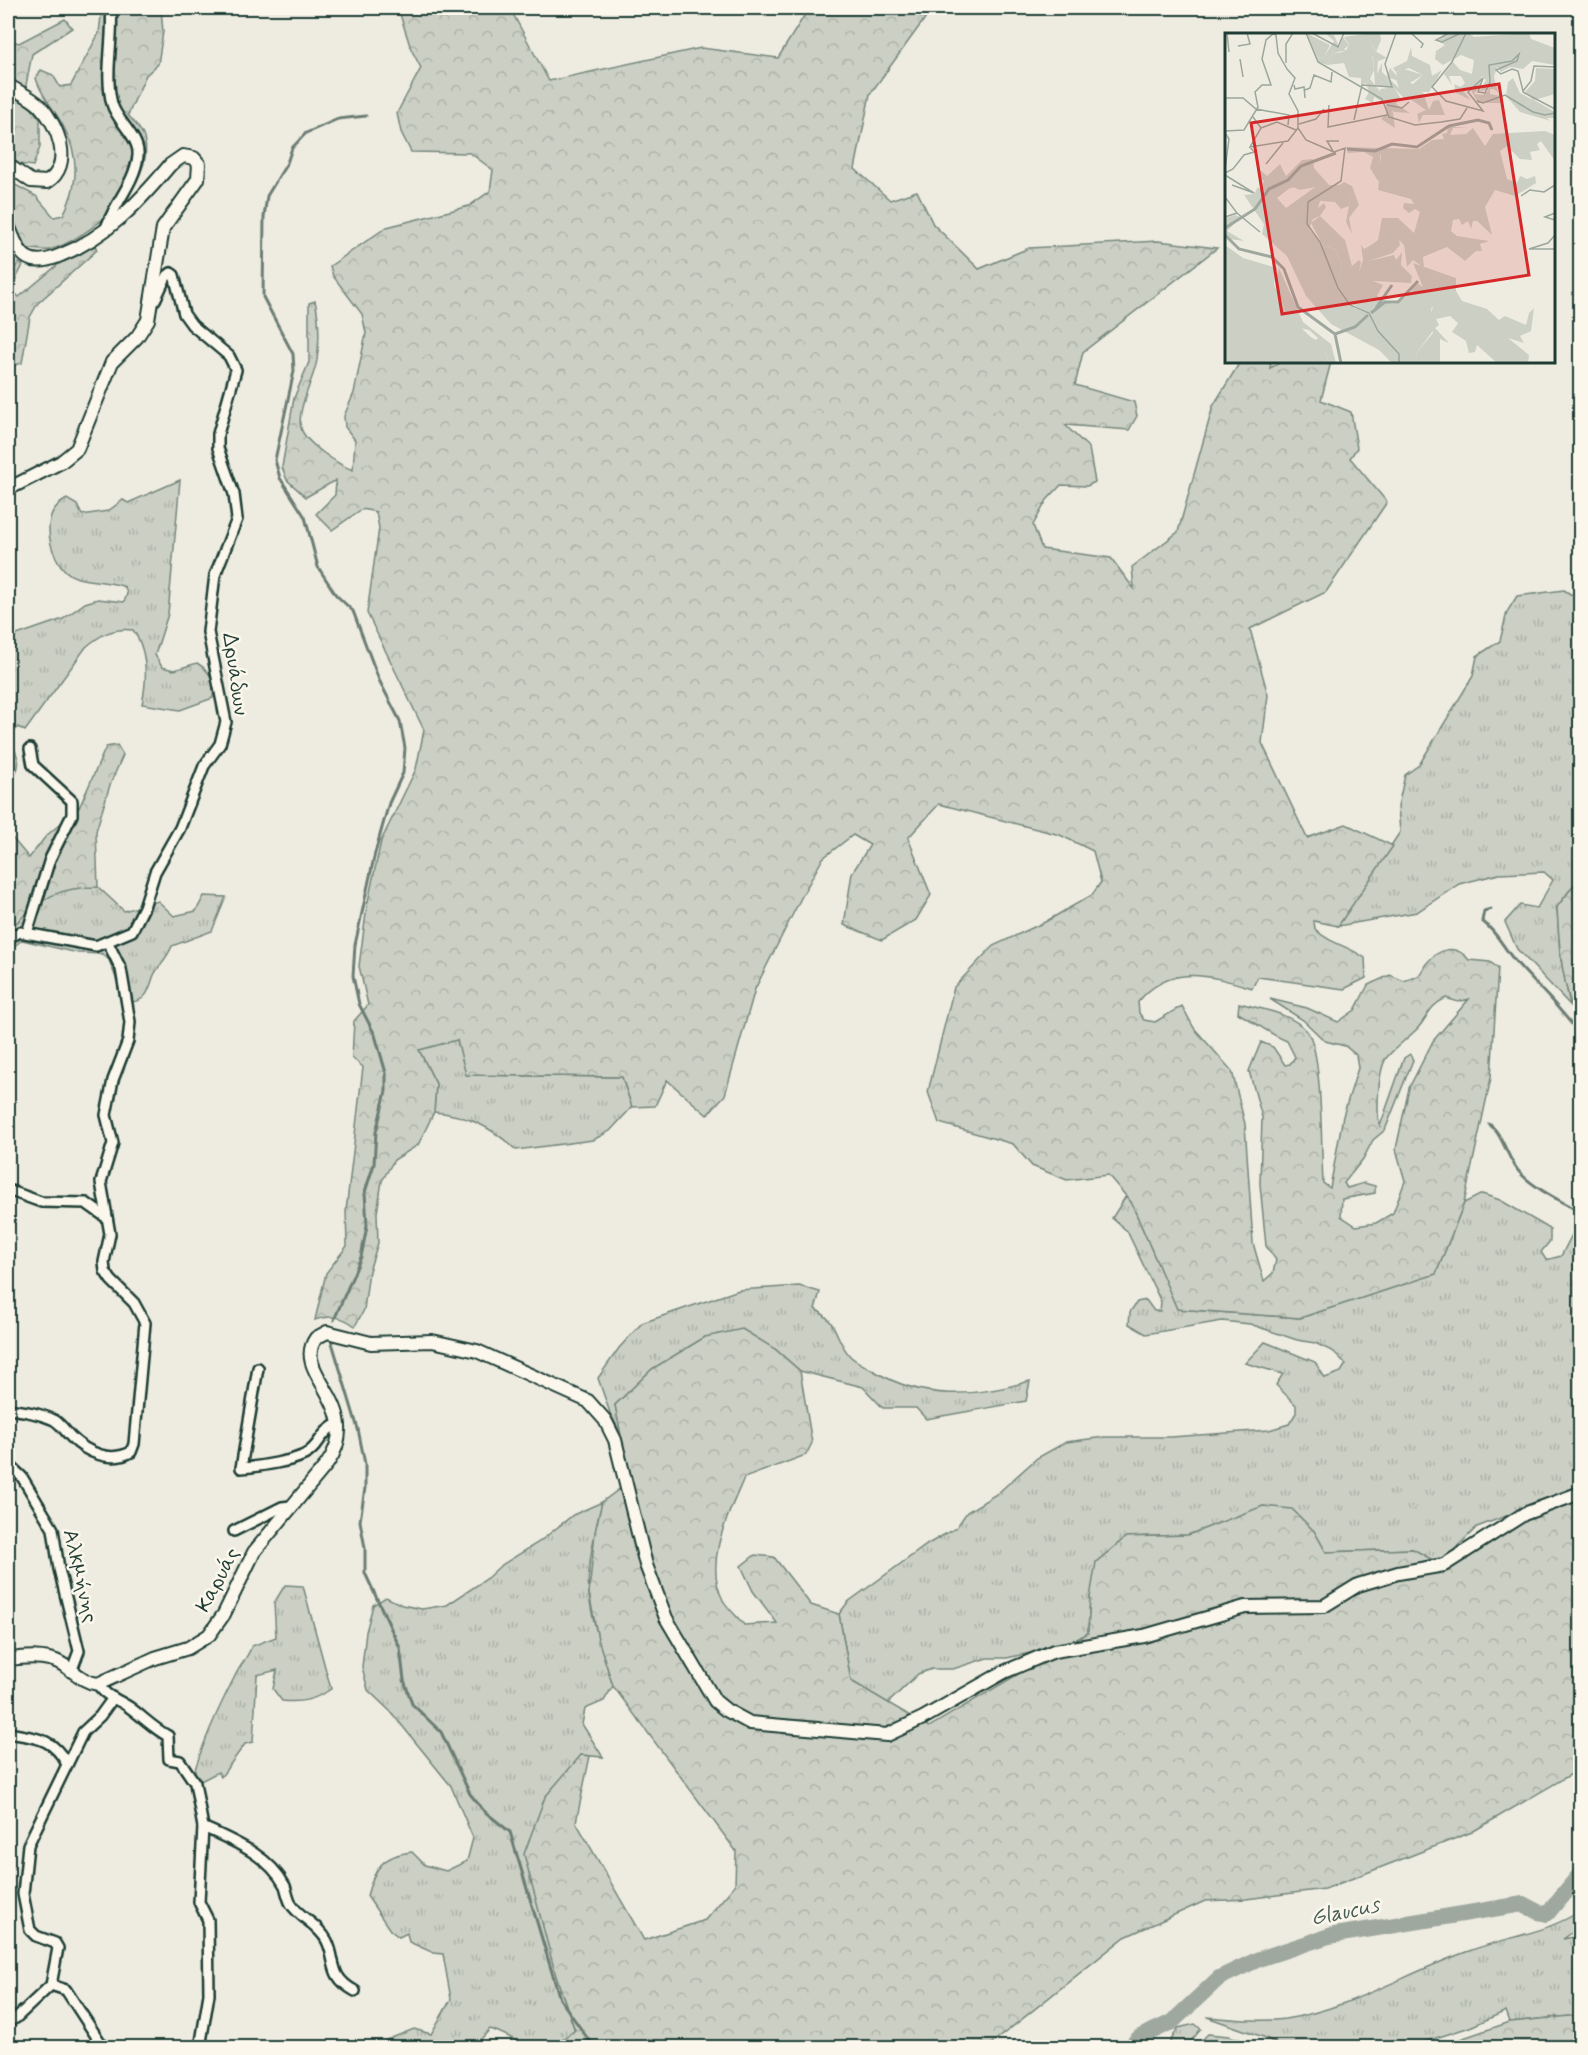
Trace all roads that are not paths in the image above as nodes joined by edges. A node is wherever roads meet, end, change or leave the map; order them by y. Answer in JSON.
{"nodes":[{"id":1,"x":111,"y":8,"type":"edge"},
{"id":2,"x":8,"y":86,"type":"edge"},
{"id":3,"x":8,"y":165,"type":"edge"},
{"id":4,"x":8,"y":225,"type":"edge"},
{"id":5,"x":104,"y":234,"type":"junction"},
{"id":6,"x":152,"y":306,"type":"junction"},
{"id":7,"x":8,"y":489,"type":"edge"},
{"id":8,"x":30,"y":749,"type":"dead end"},
{"id":9,"x":27,"y":933,"type":"junction"},
{"id":10,"x":8,"y":938,"type":"edge"},
{"id":11,"x":108,"y":943,"type":"junction"},
{"id":12,"x":8,"y":1190,"type":"edge"},
{"id":13,"x":107,"y":1218,"type":"junction"},
{"id":14,"x":258,"y":1368,"type":"dead end"},
{"id":15,"x":8,"y":1409,"type":"edge"},
{"id":16,"x":339,"y":1423,"type":"junction"},
{"id":17,"x":8,"y":1464,"type":"edge"},
{"id":18,"x":1581,"y":1493,"type":"edge"},
{"id":19,"x":291,"y":1506,"type":"junction"},
{"id":20,"x":234,"y":1531,"type":"dead end"},
{"id":21,"x":8,"y":1659,"type":"edge"},
{"id":22,"x":71,"y":1672,"type":"junction"},
{"id":23,"x":98,"y":1684,"type":"junction"},
{"id":24,"x":113,"y":1698,"type":"junction"},
{"id":25,"x":8,"y":1733,"type":"edge"},
{"id":26,"x":67,"y":1764,"type":"junction"},
{"id":27,"x":203,"y":1827,"type":"junction"},
{"id":28,"x":51,"y":1985,"type":"junction"},
{"id":29,"x":355,"y":1991,"type":"dead end"},
{"id":30,"x":8,"y":2021,"type":"edge"},
{"id":31,"x":104,"y":2048,"type":"edge"},
{"id":32,"x":200,"y":2048,"type":"edge"}],
"edges":[{"from":1,"to":5,"type":"street"},
{"from":2,"to":3,"type":"street"},
{"from":4,"to":5,"type":"street"},
{"from":5,"to":6,"type":"street"},
{"from":6,"to":7,"type":"street"},
{"from":6,"to":11,"type":"street","name":"Δρυάδων"},
{"from":8,"to":9,"type":"street"},
{"from":9,"to":10,"type":"street","name":"Δρυάδων"},
{"from":9,"to":11,"type":"street","name":"Δρυάδων"},
{"from":11,"to":13,"type":"street"},
{"from":12,"to":13,"type":"street"},
{"from":13,"to":15,"type":"street"},
{"from":14,"to":16,"type":"street"},
{"from":16,"to":18,"type":"street"},
{"from":16,"to":19,"type":"street","name":"Καρυάς"},
{"from":17,"to":22,"type":"street","name":"Αλκμήνης"},
{"from":19,"to":20,"type":"street"},
{"from":19,"to":23,"type":"street","name":"Καρυάς"},
{"from":21,"to":22,"type":"street"},
{"from":22,"to":23,"type":"street"},
{"from":23,"to":24,"type":"street"},
{"from":24,"to":26,"type":"street"},
{"from":24,"to":27,"type":"street"},
{"from":25,"to":26,"type":"street"},
{"from":26,"to":28,"type":"street"},
{"from":27,"to":29,"type":"street"},
{"from":27,"to":32,"type":"street"},
{"from":28,"to":30,"type":"street"},
{"from":28,"to":31,"type":"street"}]}
